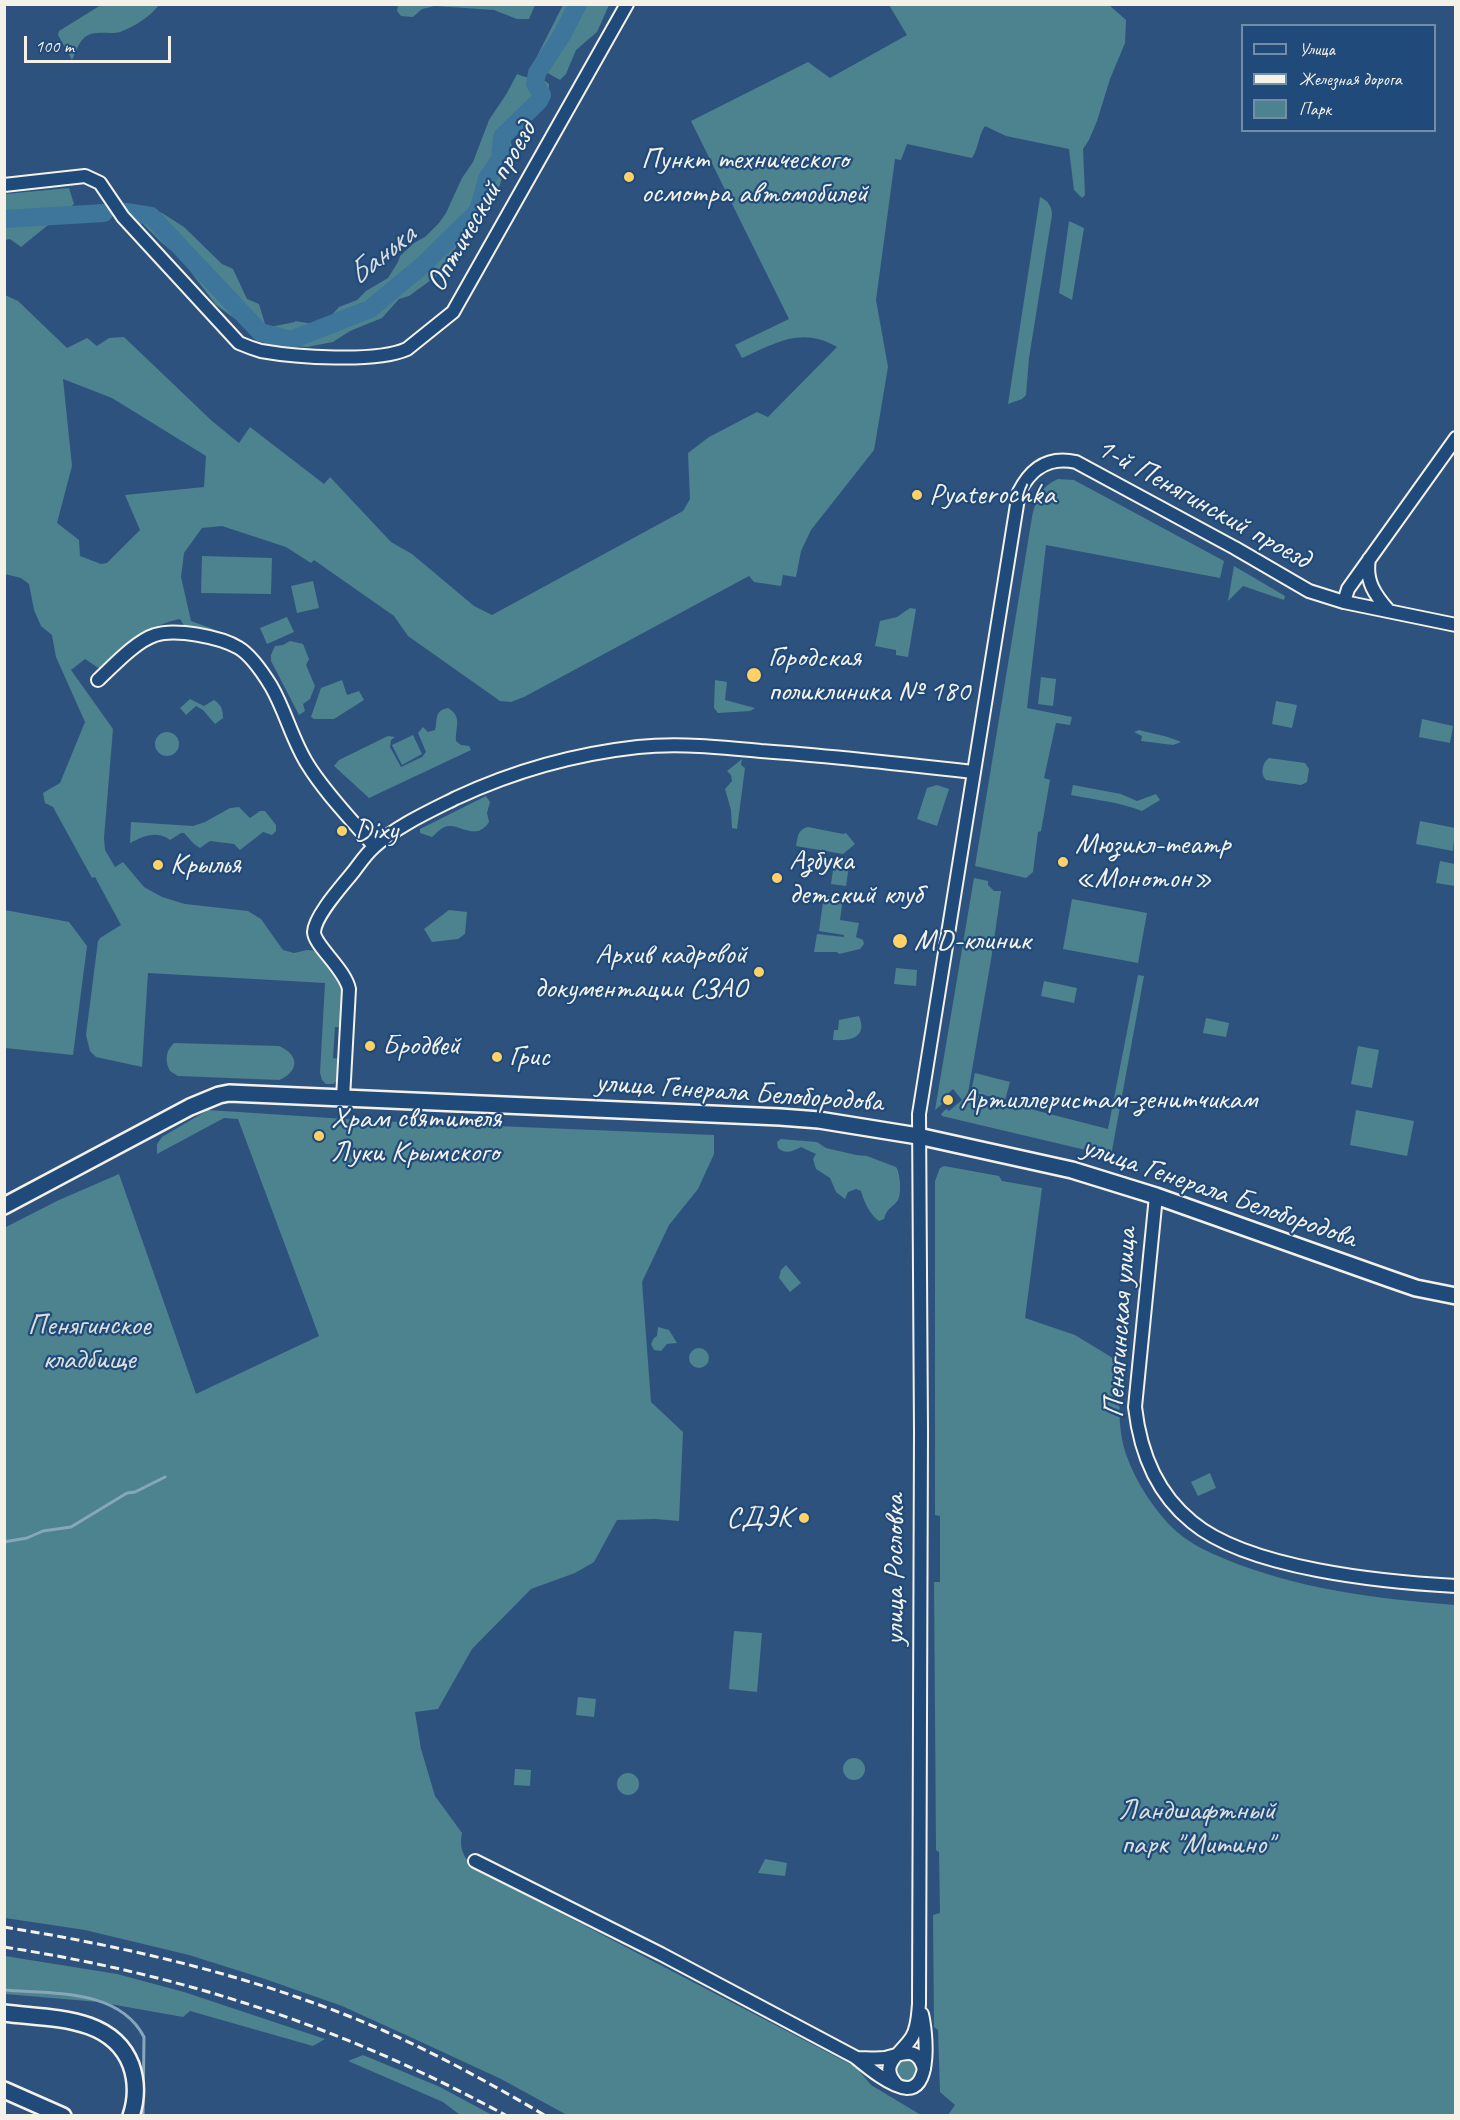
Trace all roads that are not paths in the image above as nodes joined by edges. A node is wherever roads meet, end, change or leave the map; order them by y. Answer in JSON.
{"nodes":[{"id":1,"x":627,"y":4,"type":"edge"},
{"id":2,"x":4,"y":185,"type":"edge"},
{"id":3,"x":1455,"y":438,"type":"edge"},
{"id":4,"x":1370,"y":558,"type":"junction"},
{"id":5,"x":1344,"y":602,"type":"junction"},
{"id":6,"x":1389,"y":612,"type":"junction"},
{"id":7,"x":1455,"y":625,"type":"edge"},
{"id":8,"x":98,"y":680,"type":"dead end"},
{"id":9,"x":973,"y":772,"type":"junction"},
{"id":10,"x":374,"y":846,"type":"junction"},
{"id":11,"x":343,"y":1098,"type":"junction"},
{"id":12,"x":918,"y":1136,"type":"junction"},
{"id":13,"x":1156,"y":1196,"type":"junction"},
{"id":14,"x":4,"y":1206,"type":"edge"},
{"id":15,"x":1455,"y":1296,"type":"edge"},
{"id":16,"x":1455,"y":1586,"type":"edge"},
{"id":17,"x":475,"y":1861,"type":"dead end"},
{"id":18,"x":919,"y":2004,"type":"junction"},
{"id":19,"x":4,"y":2013,"type":"edge"},
{"id":20,"x":898,"y":2054,"type":"junction"},
{"id":21,"x":855,"y":2057,"type":"junction"},
{"id":22,"x":924,"y":2069,"type":"junction"},
{"id":23,"x":897,"y":2085,"type":"junction"},
{"id":24,"x":4,"y":2090,"type":"edge"},
{"id":25,"x":63,"y":2115,"type":"edge"},
{"id":26,"x":131,"y":2115,"type":"edge"}],
"edges":[{"from":1,"to":2,"type":"street","name":"Оптический проезд"},
{"from":3,"to":4,"type":"street"},
{"from":4,"to":5,"type":"street"},
{"from":4,"to":6,"type":"street"},
{"from":5,"to":6,"type":"street","name":"1-й Пенягинский проезд"},
{"from":5,"to":9,"type":"street","name":"1-й Пенягинский проезд"},
{"from":6,"to":7,"type":"street","name":"1-й Пенягинский проезд"},
{"from":8,"to":10,"type":"street"},
{"from":9,"to":10,"type":"street"},
{"from":9,"to":12,"type":"street","name":"1-й Пенягинский проезд"},
{"from":10,"to":11,"type":"street"},
{"from":11,"to":12,"type":"main road","name":"улица Генерала Белобородова"},
{"from":11,"to":14,"type":"main road","name":"улица Генерала Белобородова"},
{"from":12,"to":13,"type":"main road","name":"улица Генерала Белобородова"},
{"from":12,"to":18,"type":"street","name":"улица Рословка"},
{"from":13,"to":15,"type":"main road","name":"улица Генерала Белобородова"},
{"from":13,"to":16,"type":"street","name":"Пенягинская улица"},
{"from":17,"to":21,"type":"street"},
{"from":18,"to":20,"type":"street","name":"улица Рословка"},
{"from":18,"to":22,"type":"street","name":"улица Рословка"},
{"from":19,"to":26,"type":"main road"},
{"from":20,"to":21,"type":"street"},
{"from":20,"to":22,"type":"street"},
{"from":20,"to":23,"type":"street"},
{"from":21,"to":23,"type":"street"},
{"from":22,"to":23,"type":"street"},
{"from":24,"to":25,"type":"main road"}]}
